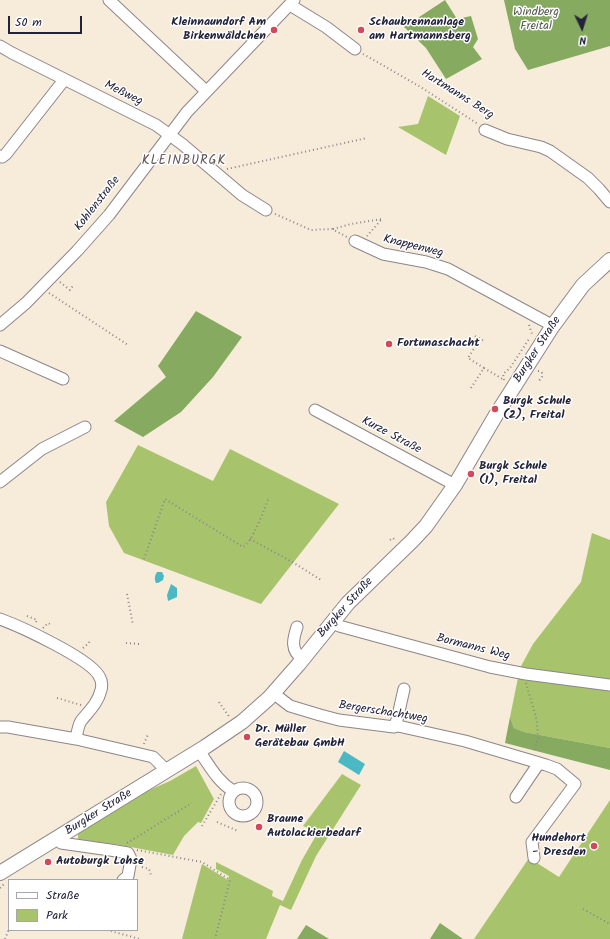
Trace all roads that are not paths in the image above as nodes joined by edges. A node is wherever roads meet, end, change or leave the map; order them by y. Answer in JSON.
{"nodes":[{"id":1,"x":109,"y":0,"type":"edge"},
{"id":2,"x":292,"y":2,"type":"edge"},
{"id":3,"x":0,"y":46,"type":"edge"},
{"id":4,"x":355,"y":49,"type":"road end"},
{"id":5,"x":64,"y":80,"type":"junction"},
{"id":6,"x":206,"y":91,"type":"junction"},
{"id":7,"x":485,"y":130,"type":"road end"},
{"id":8,"x":168,"y":134,"type":"junction"},
{"id":9,"x":1,"y":156,"type":"edge"},
{"id":10,"x":610,"y":202,"type":"edge"},
{"id":11,"x":266,"y":210,"type":"road end"},
{"id":12,"x":355,"y":241,"type":"road end"},
{"id":13,"x":610,"y":260,"type":"edge"},
{"id":14,"x":0,"y":325,"type":"edge"},
{"id":15,"x":552,"y":327,"type":"junction"},
{"id":16,"x":0,"y":351,"type":"edge"},
{"id":17,"x":63,"y":379,"type":"dead end"},
{"id":18,"x":315,"y":410,"type":"dead end"},
{"id":19,"x":85,"y":426,"type":"dead end"},
{"id":20,"x":0,"y":482,"type":"edge"},
{"id":21,"x":455,"y":485,"type":"junction"},
{"id":22,"x":0,"y":619,"type":"edge"},
{"id":23,"x":333,"y":620,"type":"junction"},
{"id":24,"x":297,"y":627,"type":"dead end"},
{"id":25,"x":303,"y":659,"type":"junction"},
{"id":26,"x":610,"y":685,"type":"edge"},
{"id":27,"x":404,"y":689,"type":"dead end"},
{"id":28,"x":274,"y":693,"type":"junction"},
{"id":29,"x":394,"y":727,"type":"junction"},
{"id":30,"x":0,"y":728,"type":"edge"},
{"id":31,"x":76,"y":738,"type":"junction"},
{"id":32,"x":199,"y":751,"type":"junction"},
{"id":33,"x":535,"y":762,"type":"junction"},
{"id":34,"x":167,"y":771,"type":"junction"},
{"id":35,"x":233,"y":791,"type":"junction"},
{"id":36,"x":516,"y":797,"type":"dead end"},
{"id":37,"x":57,"y":838,"type":"junction"},
{"id":38,"x":534,"y":858,"type":"dead end"},
{"id":39,"x":0,"y":873,"type":"edge"},
{"id":40,"x":124,"y":879,"type":"edge"}],
"edges":[{"from":1,"to":6,"type":"street"},
{"from":2,"to":4,"type":"street"},
{"from":2,"to":6,"type":"street","name":"Kohlenstraße"},
{"from":3,"to":5,"type":"street","name":"Meßweg"},
{"from":5,"to":8,"type":"street","name":"Meßweg"},
{"from":5,"to":9,"type":"street"},
{"from":6,"to":8,"type":"street","name":"Kohlenstraße"},
{"from":7,"to":10,"type":"street","name":"Hartmanns Berg"},
{"from":8,"to":11,"type":"street"},
{"from":8,"to":14,"type":"street","name":"Kohlenstraße"},
{"from":12,"to":15,"type":"street","name":"Knappenweg"},
{"from":13,"to":15,"type":"main road","name":"Burgker Straße"},
{"from":15,"to":21,"type":"main road","name":"Burgker Straße"},
{"from":16,"to":17,"type":"street"},
{"from":18,"to":21,"type":"street","name":"Kurze Straße"},
{"from":19,"to":20,"type":"street"},
{"from":21,"to":23,"type":"main road","name":"Burgker Straße"},
{"from":22,"to":31,"type":"street"},
{"from":23,"to":25,"type":"main road","name":"Burgker Straße"},
{"from":23,"to":26,"type":"street","name":"Bormanns Weg"},
{"from":24,"to":25,"type":"street"},
{"from":25,"to":28,"type":"main road","name":"Burgker Straße"},
{"from":27,"to":29,"type":"street"},
{"from":28,"to":29,"type":"street","name":"Bergerschachtweg"},
{"from":28,"to":32,"type":"main road","name":"Burgker Straße"},
{"from":29,"to":33,"type":"street","name":"Bergerschachtweg"},
{"from":30,"to":31,"type":"street"},
{"from":31,"to":34,"type":"street"},
{"from":32,"to":34,"type":"main road","name":"Burgker Straße"},
{"from":32,"to":35,"type":"street"},
{"from":33,"to":36,"type":"street"},
{"from":33,"to":38,"type":"street","name":"Bergerschachtweg"},
{"from":34,"to":37,"type":"main road","name":"Burgker Straße"},
{"from":35,"to":35,"type":"street"},
{"from":37,"to":39,"type":"main road","name":"Burgker Straße"},
{"from":37,"to":40,"type":"street"}]}
